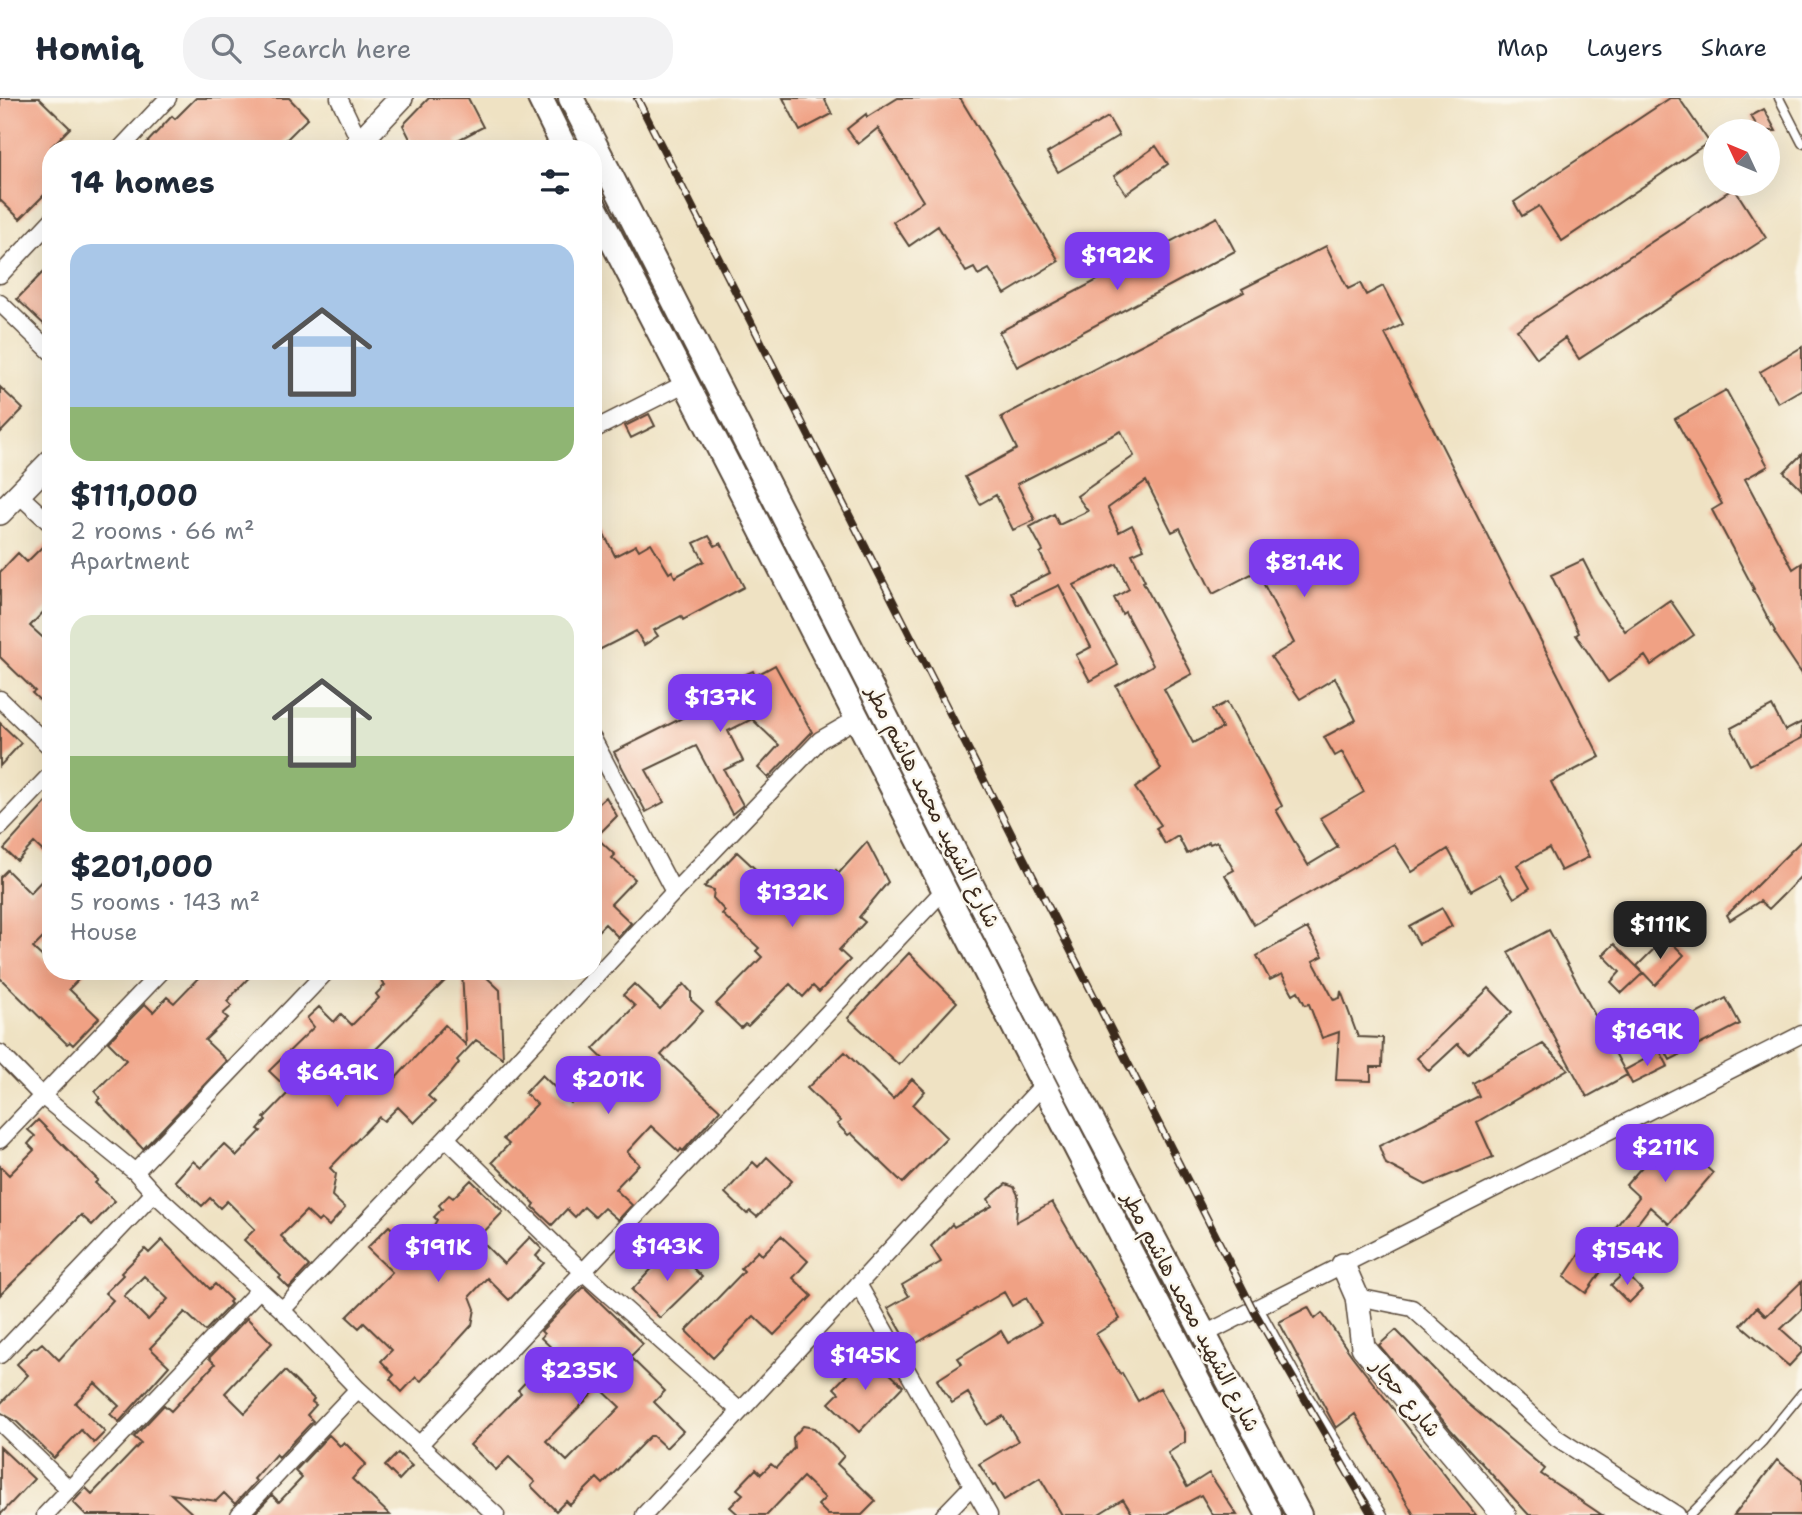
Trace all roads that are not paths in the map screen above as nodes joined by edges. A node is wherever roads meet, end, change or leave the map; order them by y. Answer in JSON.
{"nodes":[{"id":1,"x":168,"y":98,"type":"edge"},
{"id":2,"x":339,"y":98,"type":"edge"},
{"id":3,"x":401,"y":98,"type":"edge"},
{"id":4,"x":540,"y":98,"type":"edge"},
{"id":5,"x":571,"y":98,"type":"edge"},
{"id":6,"x":1779,"y":98,"type":"edge"},
{"id":7,"x":128,"y":140,"type":"edge"},
{"id":8,"x":355,"y":140,"type":"edge"},
{"id":9,"x":362,"y":140,"type":"edge"},
{"id":10,"x":561,"y":140,"type":"edge"},
{"id":11,"x":585,"y":140,"type":"edge"},
{"id":12,"x":1802,"y":143,"type":"edge"},
{"id":13,"x":602,"y":175,"type":"edge"},
{"id":14,"x":602,"y":221,"type":"edge"},
{"id":15,"x":42,"y":231,"type":"edge"},
{"id":16,"x":0,"y":275,"type":"edge"},
{"id":17,"x":0,"y":303,"type":"edge"},
{"id":18,"x":42,"y":343,"type":"edge"},
{"id":19,"x":686,"y":383,"type":"junction"},
{"id":20,"x":602,"y":425,"type":"edge"},
{"id":21,"x":42,"y":470,"type":"edge"},
{"id":22,"x":18,"y":494,"type":"junction"},
{"id":23,"x":0,"y":513,"type":"edge"},
{"id":24,"x":42,"y":516,"type":"edge"},
{"id":25,"x":0,"y":699,"type":"edge"},
{"id":26,"x":858,"y":718,"type":"junction"},
{"id":27,"x":42,"y":739,"type":"edge"},
{"id":28,"x":602,"y":756,"type":"edge"},
{"id":29,"x":42,"y":783,"type":"edge"},
{"id":30,"x":0,"y":827,"type":"edge"},
{"id":31,"x":945,"y":889,"type":"junction"},
{"id":32,"x":674,"y":892,"type":"junction"},
{"id":33,"x":602,"y":970,"type":"edge"},
{"id":34,"x":153,"y":980,"type":"edge"},
{"id":35,"x":318,"y":980,"type":"edge"},
{"id":36,"x":593,"y":980,"type":"edge"},
{"id":37,"x":1802,"y":1034,"type":"edge"},
{"id":38,"x":0,"y":1054,"type":"edge"},
{"id":39,"x":1043,"y":1086,"type":"junction"},
{"id":40,"x":42,"y":1096,"type":"junction"},
{"id":41,"x":446,"y":1139,"type":"junction"},
{"id":42,"x":0,"y":1140,"type":"edge"},
{"id":43,"x":135,"y":1172,"type":"junction"},
{"id":44,"x":155,"y":1193,"type":"junction"},
{"id":45,"x":1343,"y":1265,"type":"junction"},
{"id":46,"x":583,"y":1272,"type":"junction"},
{"id":47,"x":858,"y":1284,"type":"junction"},
{"id":48,"x":259,"y":1290,"type":"junction"},
{"id":49,"x":1357,"y":1297,"type":"junction"},
{"id":50,"x":1259,"y":1308,"type":"junction"},
{"id":51,"x":282,"y":1310,"type":"junction"},
{"id":52,"x":1203,"y":1335,"type":"junction"},
{"id":53,"x":0,"y":1354,"type":"edge"},
{"id":54,"x":358,"y":1389,"type":"junction"},
{"id":55,"x":1802,"y":1392,"type":"edge"},
{"id":56,"x":740,"y":1411,"type":"junction"},
{"id":57,"x":0,"y":1422,"type":"edge"},
{"id":58,"x":420,"y":1444,"type":"junction"},
{"id":59,"x":971,"y":1486,"type":"junction"},
{"id":60,"x":69,"y":1489,"type":"junction"},
{"id":61,"x":45,"y":1515,"type":"edge"},
{"id":62,"x":239,"y":1515,"type":"edge"},
{"id":63,"x":496,"y":1515,"type":"edge"},
{"id":64,"x":644,"y":1515,"type":"edge"},
{"id":65,"x":944,"y":1515,"type":"edge"},
{"id":66,"x":989,"y":1515,"type":"edge"},
{"id":67,"x":1269,"y":1515,"type":"edge"},
{"id":68,"x":1299,"y":1515,"type":"edge"},
{"id":69,"x":1382,"y":1515,"type":"edge"},
{"id":70,"x":1504,"y":1515,"type":"edge"},
{"id":71,"x":1677,"y":1515,"type":"edge"},
{"id":72,"x":1690,"y":1515,"type":"edge"}],
"edges":[{"from":1,"to":7,"type":"street"},
{"from":2,"to":8,"type":"street"},
{"from":3,"to":9,"type":"street"},
{"from":4,"to":10,"type":"main road"},
{"from":5,"to":11,"type":"main road","name":"شارع الشهيد محمد هاشم مطر"},
{"from":6,"to":12,"type":"lane"},
{"from":13,"to":52,"type":"main road","name":"شارع الشهيد محمد هاشم مطر"},
{"from":14,"to":19,"type":"main road","name":"شارع الشهيد محمد هاشم مطر"},
{"from":15,"to":16,"type":"street"},
{"from":17,"to":18,"type":"street"},
{"from":19,"to":20,"type":"street"},
{"from":19,"to":26,"type":"main road","name":"شارع الشهيد محمد هاشم مطر"},
{"from":21,"to":22,"type":"street"},
{"from":22,"to":23,"type":"street"},
{"from":22,"to":24,"type":"street"},
{"from":25,"to":27,"type":"street"},
{"from":26,"to":31,"type":"main road","name":"شارع الشهيد محمد هاشم مطر"},
{"from":26,"to":32,"type":"street"},
{"from":28,"to":32,"type":"street"},
{"from":29,"to":30,"type":"street"},
{"from":31,"to":39,"type":"main road","name":"شارع الشهيد محمد هاشم مطر"},
{"from":31,"to":46,"type":"street"},
{"from":32,"to":33,"type":"street"},
{"from":34,"to":40,"type":"street"},
{"from":35,"to":43,"type":"street"},
{"from":36,"to":41,"type":"street"},
{"from":37,"to":45,"type":"street"},
{"from":38,"to":40,"type":"street"},
{"from":39,"to":47,"type":"street"},
{"from":39,"to":67,"type":"main road","name":"شارع الشهيد محمد هاشم مطر"},
{"from":40,"to":42,"type":"street"},
{"from":40,"to":43,"type":"street"},
{"from":41,"to":46,"type":"street"},
{"from":41,"to":51,"type":"street"},
{"from":43,"to":44,"type":"street"},
{"from":44,"to":48,"type":"street"},
{"from":44,"to":53,"type":"street"},
{"from":45,"to":49,"type":"street","name":"شارع حجار"},
{"from":45,"to":50,"type":"street"},
{"from":46,"to":56,"type":"street"},
{"from":46,"to":58,"type":"street"},
{"from":47,"to":56,"type":"street"},
{"from":47,"to":59,"type":"street"},
{"from":48,"to":51,"type":"street"},
{"from":48,"to":60,"type":"street"},
{"from":49,"to":70,"type":"street","name":"شارع حجار"},
{"from":49,"to":71,"type":"street"},
{"from":50,"to":52,"type":"street"},
{"from":50,"to":69,"type":"lane"},
{"from":51,"to":54,"type":"street"},
{"from":52,"to":68,"type":"main road","name":"شارع الشهيد محمد هاشم مطر"},
{"from":54,"to":58,"type":"street"},
{"from":54,"to":62,"type":"street"},
{"from":55,"to":72,"type":"lane"},
{"from":56,"to":64,"type":"street"},
{"from":57,"to":60,"type":"street"},
{"from":58,"to":63,"type":"street"},
{"from":59,"to":65,"type":"street"},
{"from":59,"to":66,"type":"street"},
{"from":60,"to":61,"type":"street"}]}
